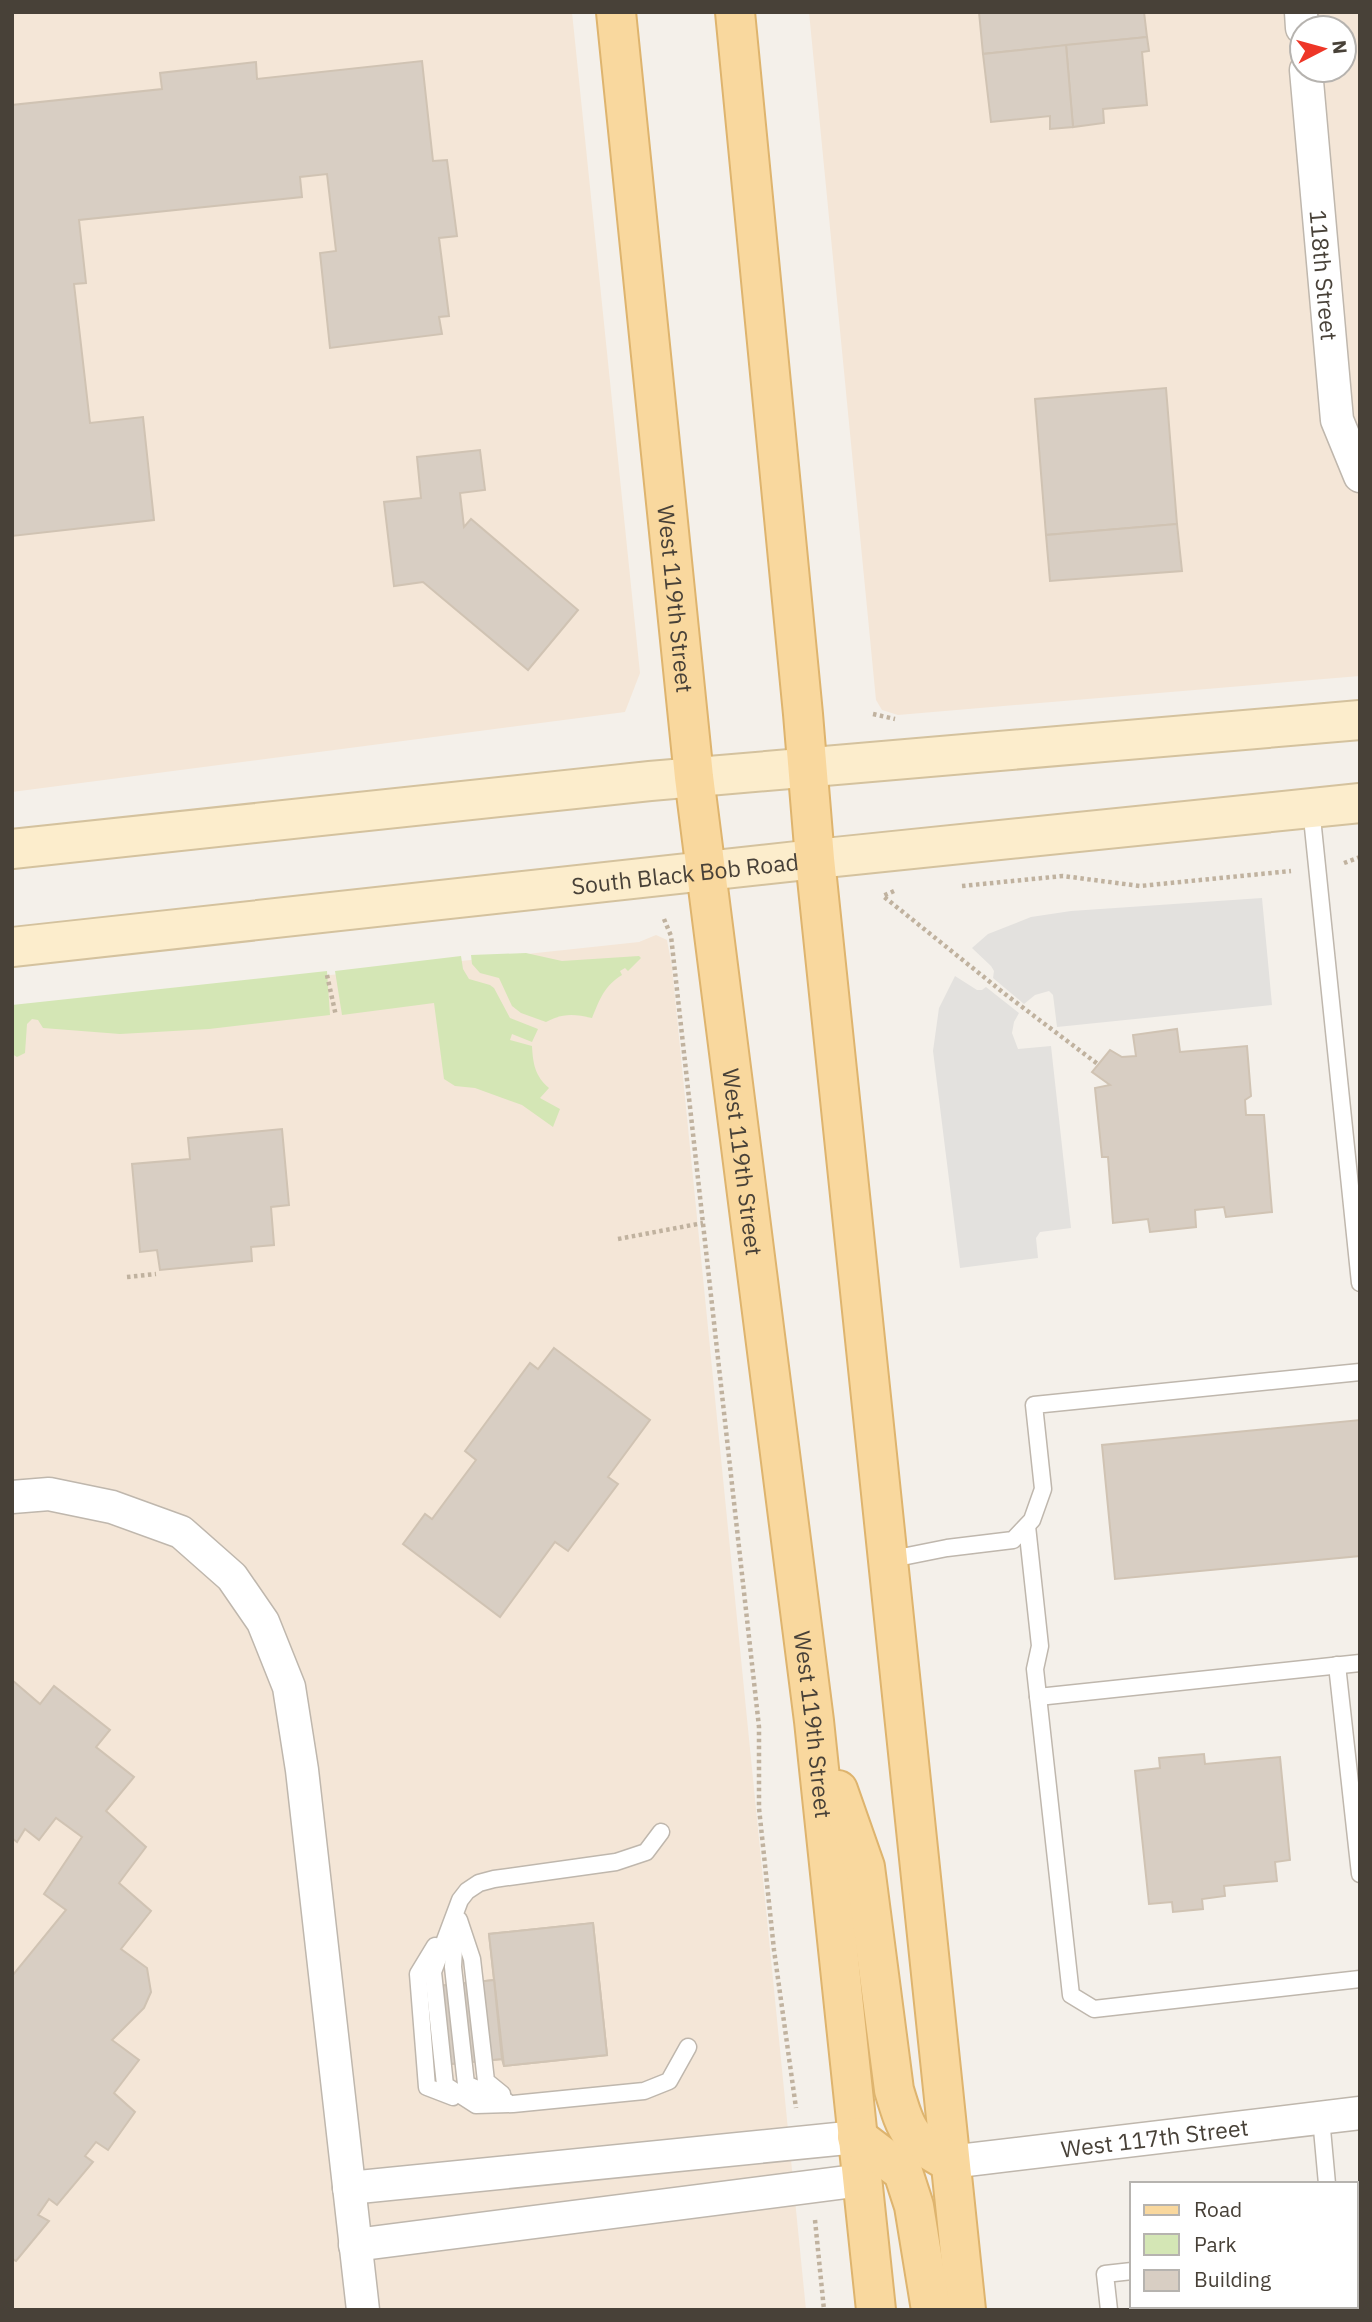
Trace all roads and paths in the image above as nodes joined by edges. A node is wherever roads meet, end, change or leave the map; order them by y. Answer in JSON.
{"nodes":[{"id":1,"x":616,"y":12,"type":"edge"},
{"id":2,"x":735,"y":12,"type":"edge"},
{"id":3,"x":1307,"y":84,"type":"edge"},
{"id":4,"x":1360,"y":476,"type":"edge"},
{"id":5,"x":1360,"y":720,"type":"edge"},
{"id":6,"x":806,"y":767,"type":"junction"},
{"id":7,"x":694,"y":777,"type":"junction"},
{"id":8,"x":1360,"y":803,"type":"edge"},
{"id":9,"x":1311,"y":808,"type":"junction"},
{"id":10,"x":12,"y":849,"type":"edge"},
{"id":11,"x":1360,"y":857,"type":"edge"},
{"id":12,"x":815,"y":859,"type":"junction"},
{"id":13,"x":1317,"y":869,"type":"junction"},
{"id":14,"x":705,"y":872,"type":"junction"},
{"id":15,"x":953,"y":886,"type":"dead end"},
{"id":16,"x":905,"y":887,"type":"dead end"},
{"id":17,"x":664,"y":919,"type":"dead end"},
{"id":18,"x":12,"y":947,"type":"edge"},
{"id":19,"x":327,"y":975,"type":"dead end"},
{"id":20,"x":336,"y":1016,"type":"dead end"},
{"id":21,"x":1099,"y":1065,"type":"dead end"},
{"id":22,"x":703,"y":1223,"type":"junction"},
{"id":23,"x":618,"y":1239,"type":"dead end"},
{"id":24,"x":156,"y":1274,"type":"dead end"},
{"id":25,"x":127,"y":1277,"type":"dead end"},
{"id":26,"x":1360,"y":1283,"type":"edge"},
{"id":27,"x":1360,"y":1372,"type":"edge"},
{"id":28,"x":12,"y":1497,"type":"edge"},
{"id":29,"x":1027,"y":1526,"type":"junction"},
{"id":30,"x":887,"y":1560,"type":"junction"},
{"id":31,"x":1360,"y":1663,"type":"edge"},
{"id":32,"x":1337,"y":1665,"type":"junction"},
{"id":33,"x":1038,"y":1697,"type":"junction"},
{"id":34,"x":814,"y":1721,"type":"junction"},
{"id":35,"x":661,"y":1832,"type":"dead end"},
{"id":36,"x":1360,"y":1874,"type":"edge"},
{"id":37,"x":456,"y":1911,"type":"junction"},
{"id":38,"x":1360,"y":1979,"type":"edge"},
{"id":39,"x":688,"y":2047,"type":"dead end"},
{"id":40,"x":793,"y":2095,"type":"dead end"},
{"id":41,"x":513,"y":2104,"type":"junction"},
{"id":42,"x":1360,"y":2113,"type":"edge"},
{"id":43,"x":1321,"y":2118,"type":"junction"},
{"id":44,"x":858,"y":2137,"type":"junction"},
{"id":45,"x":950,"y":2162,"type":"junction"},
{"id":46,"x":862,"y":2180,"type":"junction"},
{"id":47,"x":1328,"y":2182,"type":"edge"},
{"id":48,"x":349,"y":2188,"type":"junction"},
{"id":49,"x":814,"y":2209,"type":"dead end"},
{"id":50,"x":355,"y":2245,"type":"junction"},
{"id":51,"x":1130,"y":2271,"type":"edge"},
{"id":52,"x":363,"y":2310,"type":"edge"},
{"id":53,"x":824,"y":2310,"type":"edge"},
{"id":54,"x":876,"y":2310,"type":"edge"},
{"id":55,"x":931,"y":2310,"type":"edge"},
{"id":56,"x":966,"y":2310,"type":"edge"},
{"id":57,"x":1109,"y":2310,"type":"edge"}],
"edges":[{"from":1,"to":7,"type":"main road","name":"West 119th Street"},
{"from":2,"to":6,"type":"main road"},
{"from":3,"to":4,"type":"street","name":"118th Street"},
{"from":5,"to":6,"type":"main road"},
{"from":6,"to":7,"type":"main road"},
{"from":6,"to":12,"type":"main road"},
{"from":7,"to":10,"type":"main road"},
{"from":7,"to":14,"type":"main road","name":"West 119th Street"},
{"from":8,"to":9,"type":"main road","name":"South Black Bob Road"},
{"from":9,"to":12,"type":"main road","name":"South Black Bob Road"},
{"from":9,"to":13,"type":"lane"},
{"from":11,"to":13,"type":"path"},
{"from":12,"to":14,"type":"main road","name":"South Black Bob Road"},
{"from":12,"to":30,"type":"main road"},
{"from":13,"to":15,"type":"path"},
{"from":13,"to":26,"type":"lane"},
{"from":14,"to":18,"type":"main road","name":"South Black Bob Road"},
{"from":14,"to":34,"type":"main road","name":"West 119th Street"},
{"from":16,"to":21,"type":"path"},
{"from":17,"to":22,"type":"path"},
{"from":19,"to":20,"type":"path"},
{"from":22,"to":23,"type":"path"},
{"from":22,"to":40,"type":"path"},
{"from":24,"to":25,"type":"path"},
{"from":27,"to":29,"type":"lane"},
{"from":28,"to":48,"type":"street"},
{"from":29,"to":30,"type":"lane"},
{"from":29,"to":33,"type":"lane"},
{"from":30,"to":45,"type":"main road"},
{"from":31,"to":32,"type":"lane"},
{"from":32,"to":33,"type":"lane"},
{"from":32,"to":36,"type":"lane"},
{"from":33,"to":38,"type":"lane"},
{"from":34,"to":44,"type":"main road","name":"West 119th Street"},
{"from":34,"to":45,"type":"main road"},
{"from":35,"to":37,"type":"lane"},
{"from":37,"to":41,"type":"lane"},
{"from":37,"to":41,"type":"lane"},
{"from":39,"to":41,"type":"lane"},
{"from":42,"to":43,"type":"street","name":"West 117th Street"},
{"from":43,"to":45,"type":"street","name":"West 117th Street"},
{"from":43,"to":47,"type":"lane"},
{"from":44,"to":46,"type":"main road","name":"West 119th Street"},
{"from":44,"to":48,"type":"street"},
{"from":44,"to":55,"type":"main road"},
{"from":45,"to":56,"type":"main road"},
{"from":46,"to":50,"type":"street"},
{"from":46,"to":54,"type":"main road","name":"West 119th Street"},
{"from":48,"to":50,"type":"street"},
{"from":49,"to":53,"type":"path"},
{"from":50,"to":52,"type":"street"},
{"from":51,"to":57,"type":"lane"}]}
